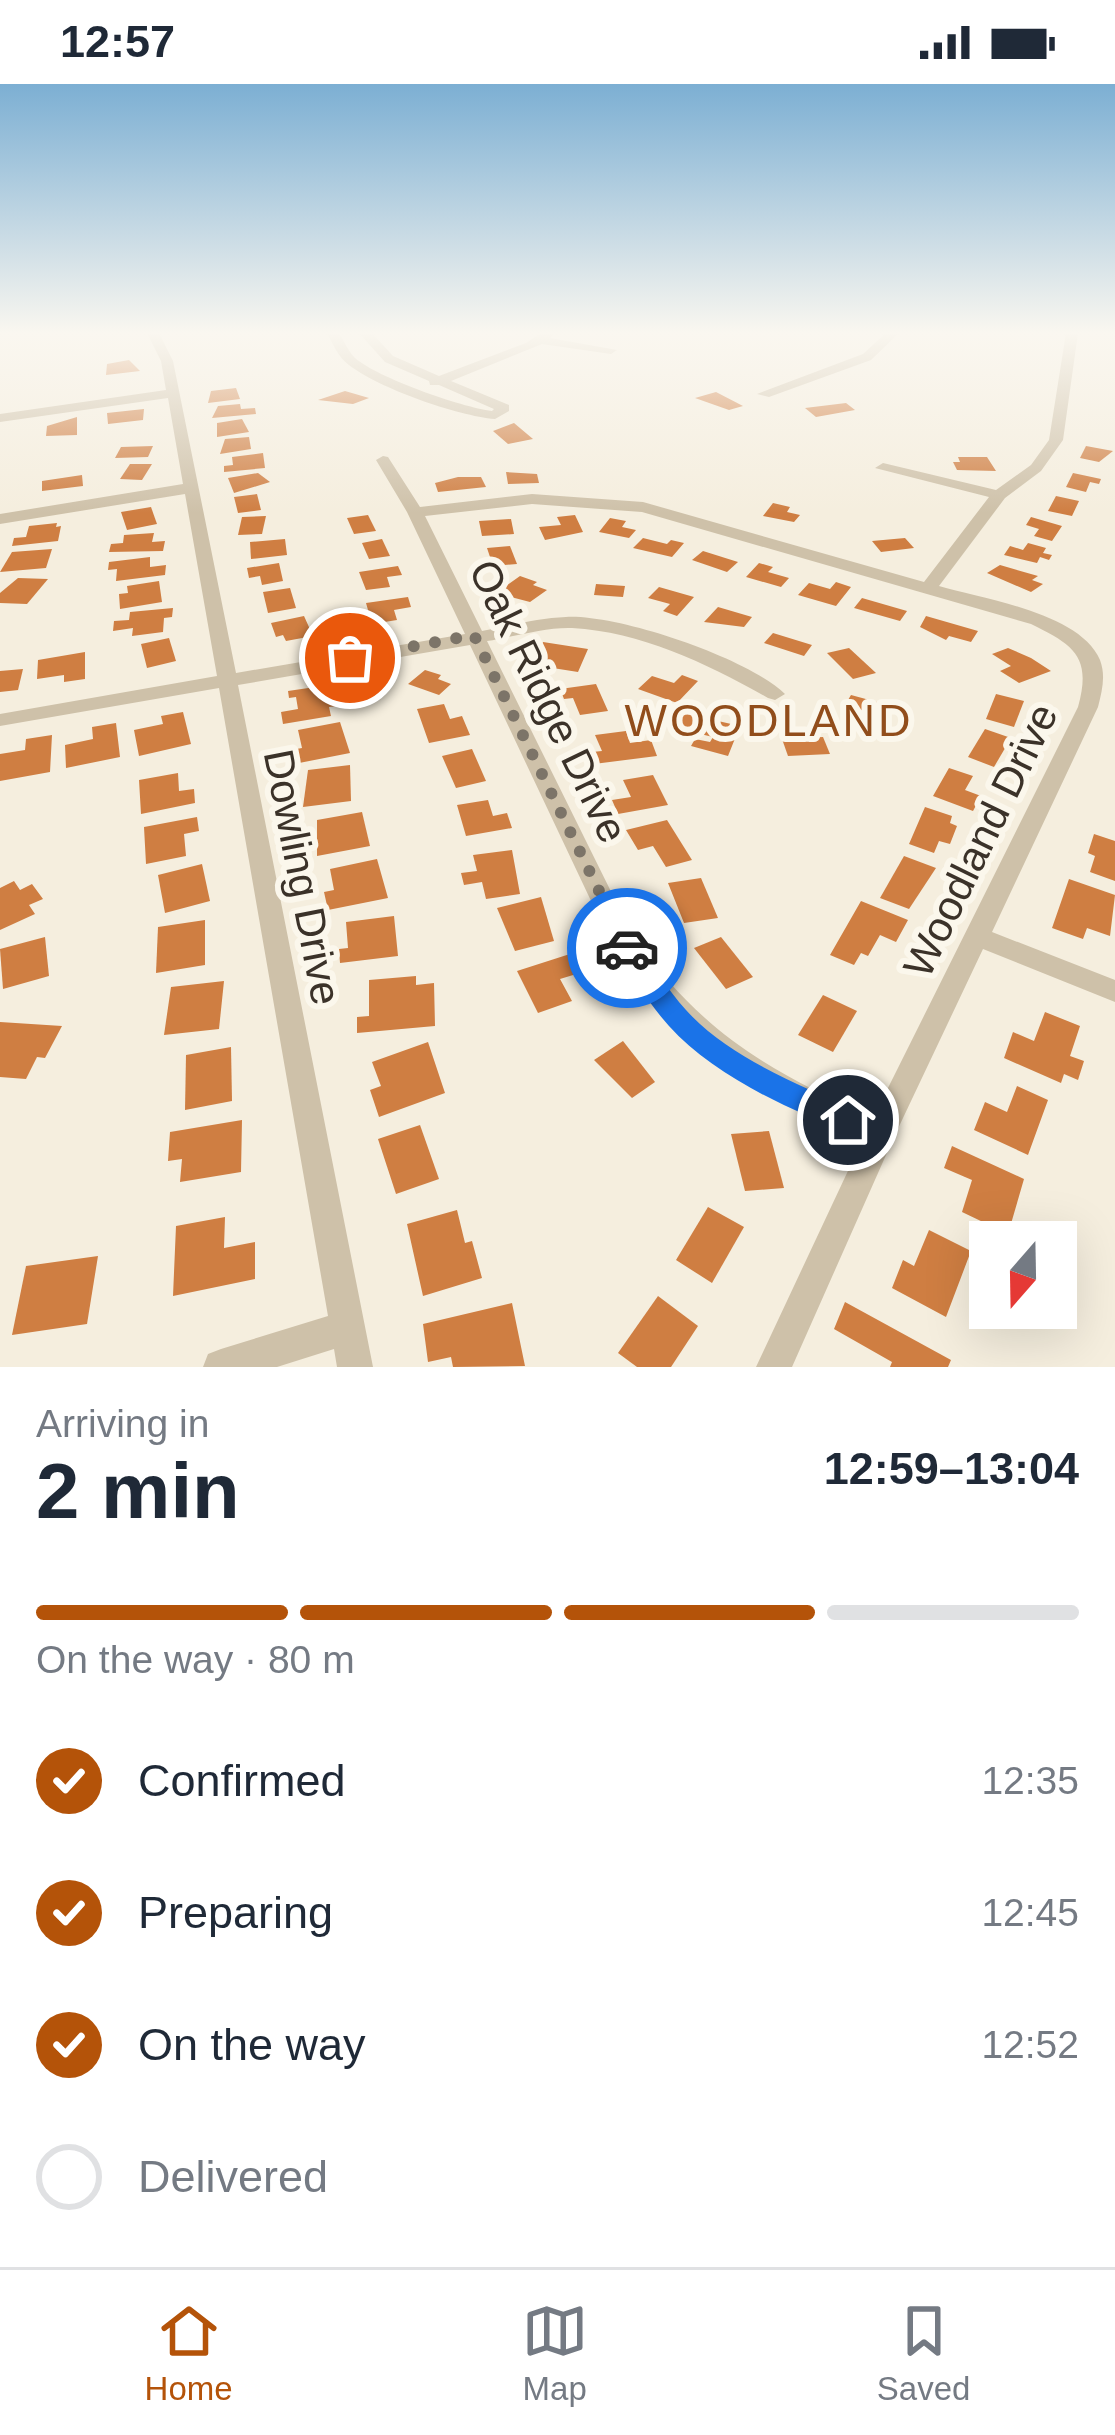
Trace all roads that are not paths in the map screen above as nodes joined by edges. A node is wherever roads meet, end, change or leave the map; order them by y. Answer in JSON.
{"nodes":[{"id":1,"x":174,"y":393,"type":"joint"},
{"id":2,"x":426,"y":393,"type":"edge"},
{"id":3,"x":469,"y":393,"type":"edge"},
{"id":4,"x":767,"y":393,"type":"edge"},
{"id":5,"x":1063,"y":393,"type":"edge"},
{"id":6,"x":764,"y":394,"type":"dead end"},
{"id":7,"x":0,"y":418,"type":"edge"},
{"id":8,"x":383,"y":460,"type":"dead end"},
{"id":9,"x":883,"y":468,"type":"dead end"},
{"id":10,"x":190,"y":488,"type":"junction"},
{"id":11,"x":999,"y":495,"type":"junction"},
{"id":12,"x":415,"y":512,"type":"junction"},
{"id":13,"x":0,"y":519,"type":"edge"},
{"id":14,"x":929,"y":588,"type":"junction"},
{"id":15,"x":474,"y":635,"type":"junction"},
{"id":16,"x":225,"y":680,"type":"junction"},
{"id":17,"x":775,"y":694,"type":"dead end"},
{"id":18,"x":0,"y":720,"type":"edge"},
{"id":19,"x":976,"y":936,"type":"junction"},
{"id":20,"x":1115,"y":991,"type":"edge"},
{"id":21,"x":880,"y":1135,"type":"junction"},
{"id":22,"x":349,"y":1327,"type":"junction"},
{"id":23,"x":221,"y":1367,"type":"edge"},
{"id":24,"x":356,"y":1367,"type":"edge"},
{"id":25,"x":774,"y":1367,"type":"edge"}],
"edges":[{"from":1,"to":7,"type":"street"},
{"from":1,"to":10,"type":"street","name":"Dowling Drive"},
{"from":2,"to":3,"type":"street"},
{"from":4,"to":6,"type":"street"},
{"from":5,"to":11,"type":"street"},
{"from":8,"to":12,"type":"street","name":"Oak Ridge Drive"},
{"from":9,"to":11,"type":"street"},
{"from":10,"to":13,"type":"street"},
{"from":10,"to":16,"type":"street","name":"Dowling Drive"},
{"from":11,"to":14,"type":"street"},
{"from":12,"to":14,"type":"street","name":"Woodland Drive"},
{"from":12,"to":15,"type":"street","name":"Oak Ridge Drive"},
{"from":14,"to":19,"type":"street","name":"Woodland Drive"},
{"from":15,"to":16,"type":"street"},
{"from":15,"to":17,"type":"street"},
{"from":15,"to":21,"type":"street","name":"Oak Ridge Drive"},
{"from":16,"to":18,"type":"street"},
{"from":16,"to":22,"type":"street","name":"Dowling Drive"},
{"from":19,"to":20,"type":"street"},
{"from":19,"to":21,"type":"street","name":"Woodland Drive"},
{"from":21,"to":25,"type":"street","name":"Woodland Drive"},
{"from":22,"to":23,"type":"street"},
{"from":22,"to":24,"type":"street","name":"Dowling Drive"}]}
